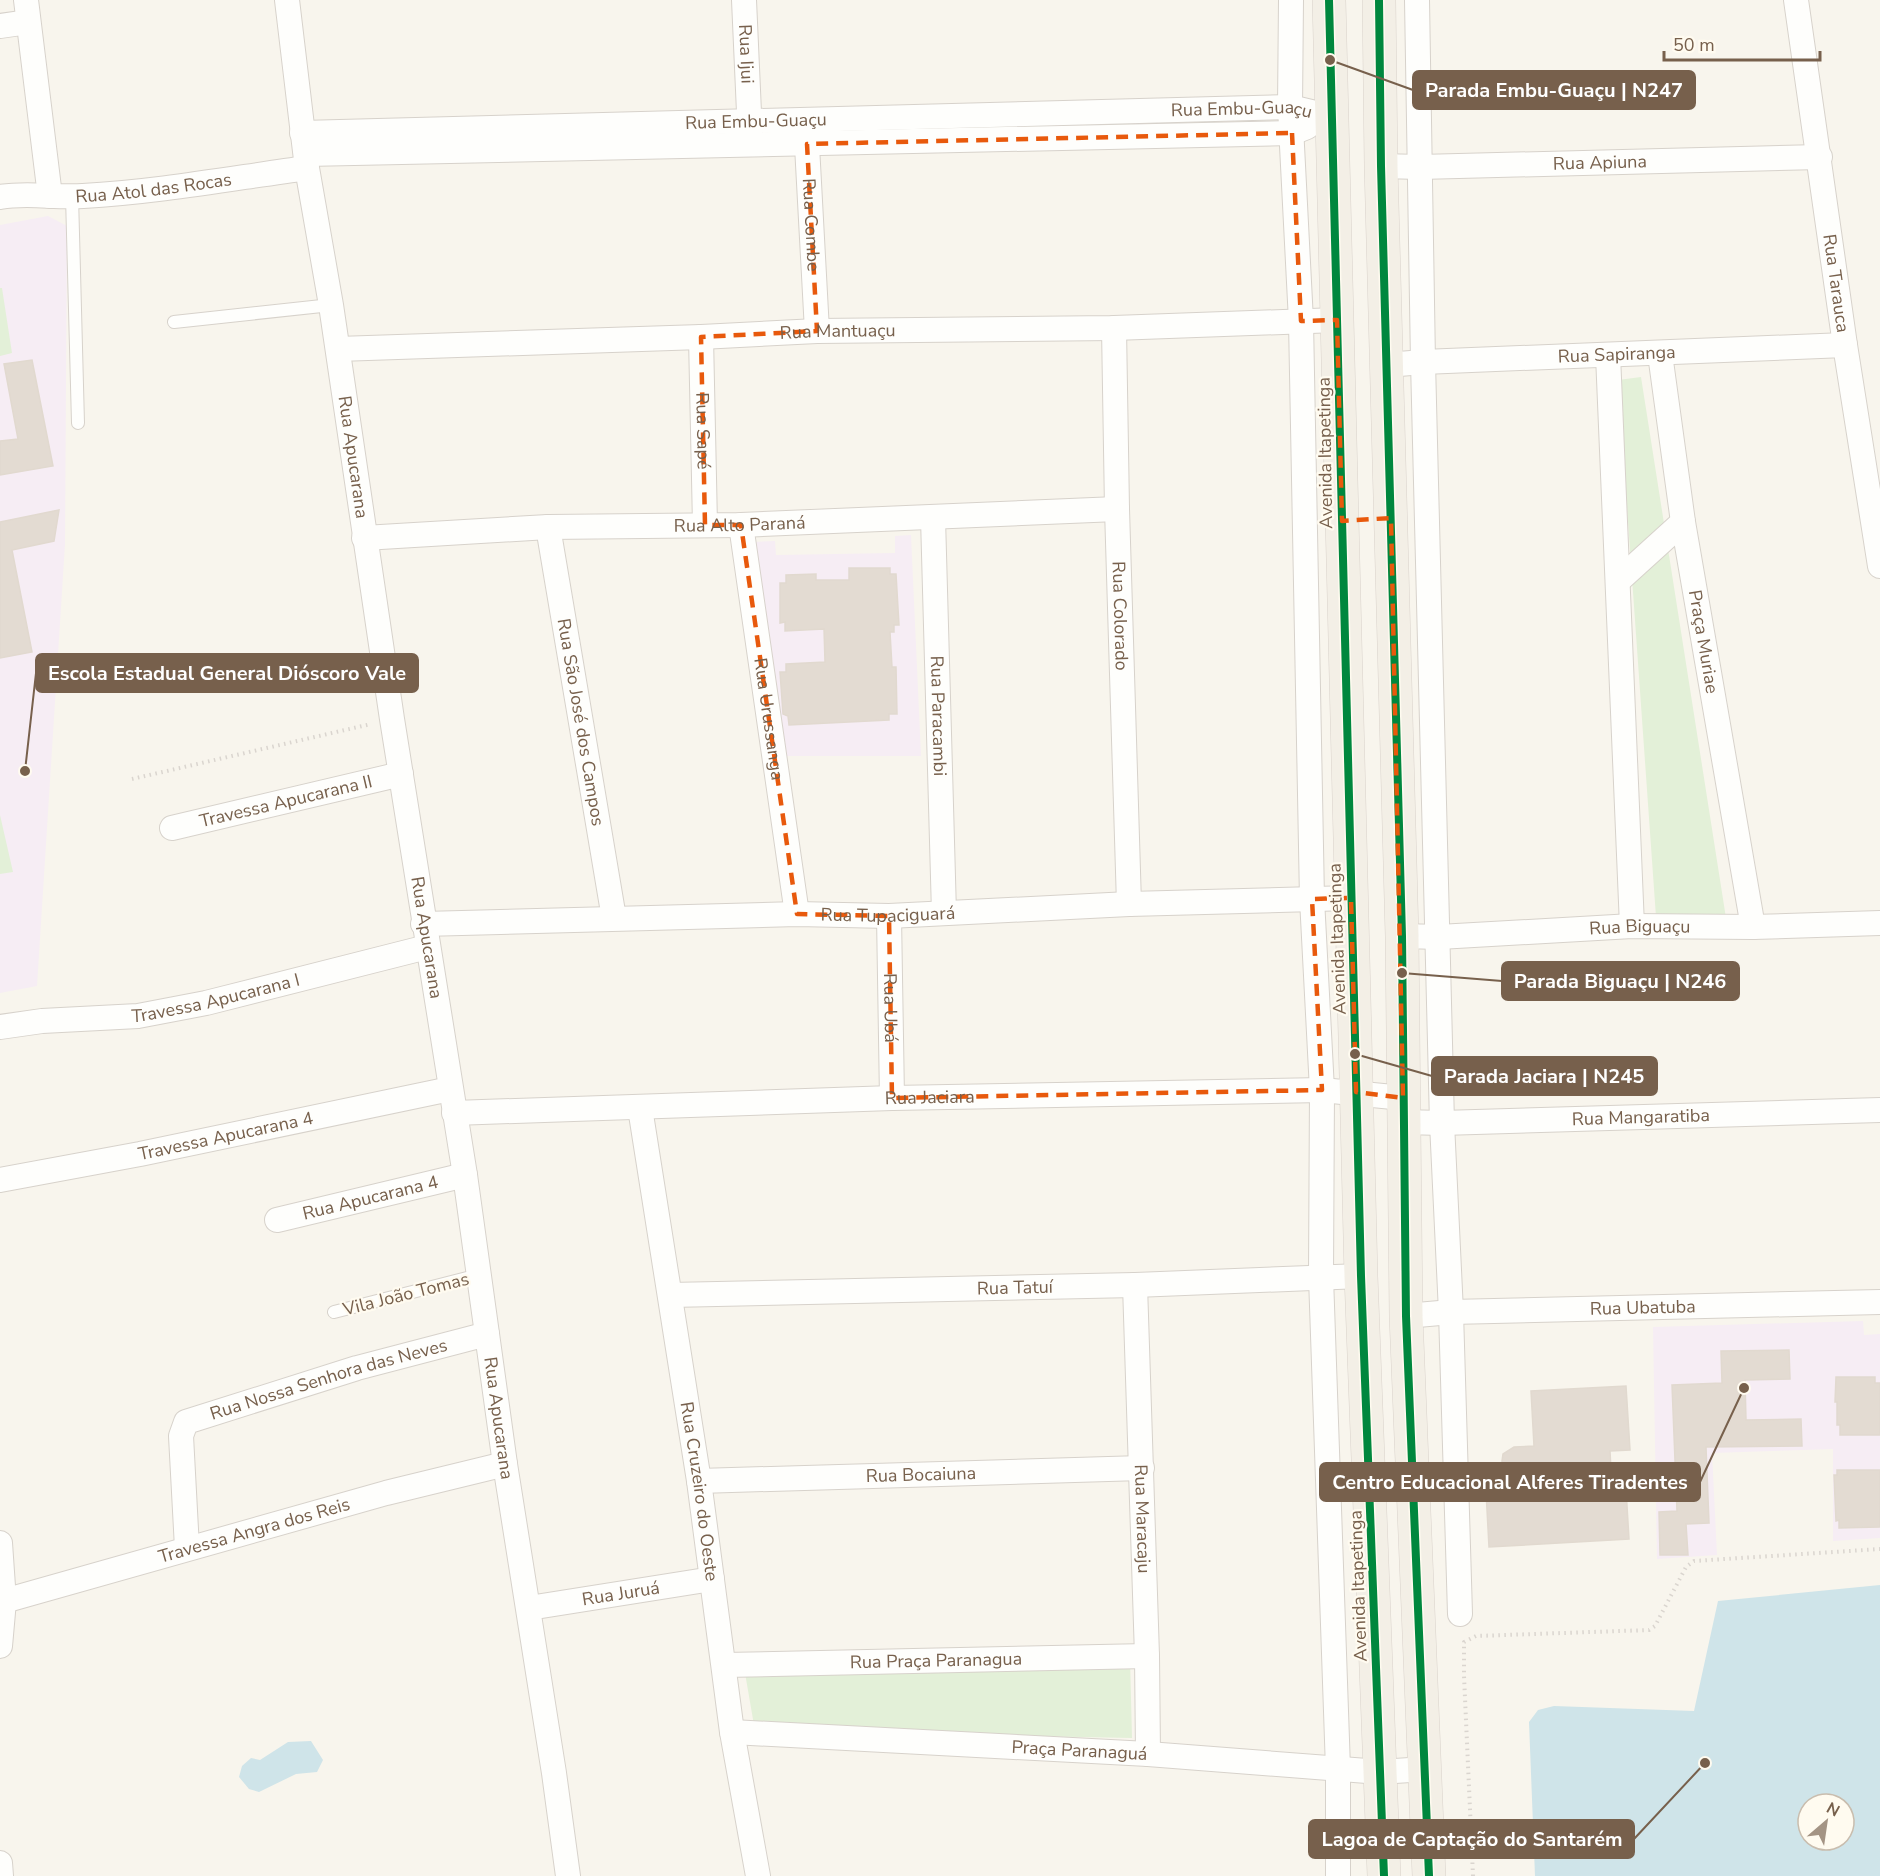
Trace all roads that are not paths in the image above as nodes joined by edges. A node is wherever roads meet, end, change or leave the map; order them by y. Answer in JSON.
{"nodes":[{"id":1,"x":287,"y":0,"type":"edge"},
{"id":2,"x":744,"y":0,"type":"edge"},
{"id":3,"x":1292,"y":0,"type":"edge"},
{"id":4,"x":1329,"y":0,"type":"edge"},
{"id":5,"x":1379,"y":0,"type":"edge"},
{"id":6,"x":1417,"y":0,"type":"edge"},
{"id":7,"x":1796,"y":0,"type":"edge"},
{"id":8,"x":27,"y":11,"type":"edge"},
{"id":9,"x":0,"y":27,"type":"edge"},
{"id":10,"x":1290,"y":107,"type":"junction"},
{"id":11,"x":1381,"y":116,"type":"junction"},
{"id":12,"x":1332,"y":117,"type":"junction"},
{"id":13,"x":805,"y":119,"type":"junction"},
{"id":14,"x":750,"y":120,"type":"junction"},
{"id":15,"x":1292,"y":133,"type":"junction"},
{"id":16,"x":807,"y":144,"type":"junction"},
{"id":17,"x":751,"y":145,"type":"junction"},
{"id":18,"x":305,"y":152,"type":"junction"},
{"id":19,"x":1820,"y":157,"type":"junction"},
{"id":20,"x":1382,"y":166,"type":"junction"},
{"id":21,"x":1420,"y":167,"type":"junction"},
{"id":22,"x":61,"y":196,"type":"junction"},
{"id":23,"x":0,"y":197,"type":"edge"},
{"id":24,"x":331,"y":305,"type":"junction"},
{"id":25,"x":1337,"y":320,"type":"junction"},
{"id":26,"x":1301,"y":321,"type":"junction"},
{"id":27,"x":174,"y":322,"type":"dead end"},
{"id":28,"x":1114,"y":328,"type":"junction"},
{"id":29,"x":817,"y":331,"type":"junction"},
{"id":30,"x":701,"y":337,"type":"junction"},
{"id":31,"x":1845,"y":345,"type":"junction"},
{"id":32,"x":338,"y":349,"type":"junction"},
{"id":33,"x":1660,"y":354,"type":"junction"},
{"id":34,"x":1608,"y":355,"type":"junction"},
{"id":35,"x":1423,"y":362,"type":"junction"},
{"id":36,"x":1387,"y":365,"type":"junction"},
{"id":37,"x":78,"y":423,"type":"dead end"},
{"id":38,"x":1117,"y":509,"type":"junction"},
{"id":39,"x":933,"y":518,"type":"junction"},
{"id":40,"x":1391,"y":519,"type":"junction"},
{"id":41,"x":1342,"y":520,"type":"junction"},
{"id":42,"x":1877,"y":520,"type":"edge"},
{"id":43,"x":1683,"y":522,"type":"junction"},
{"id":44,"x":705,"y":525,"type":"junction"},
{"id":45,"x":741,"y":525,"type":"junction"},
{"id":46,"x":548,"y":527,"type":"junction"},
{"id":47,"x":364,"y":538,"type":"junction"},
{"id":48,"x":1880,"y":566,"type":"edge"},
{"id":49,"x":1618,"y":581,"type":"junction"},
{"id":50,"x":400,"y":774,"type":"junction"},
{"id":51,"x":172,"y":828,"type":"dead end"},
{"id":52,"x":1351,"y":898,"type":"junction"},
{"id":53,"x":1312,"y":899,"type":"junction"},
{"id":54,"x":1129,"y":904,"type":"junction"},
{"id":55,"x":797,"y":914,"type":"junction"},
{"id":56,"x":944,"y":914,"type":"junction"},
{"id":57,"x":889,"y":916,"type":"junction"},
{"id":58,"x":614,"y":918,"type":"junction"},
{"id":59,"x":1880,"y":923,"type":"edge"},
{"id":60,"x":1632,"y":926,"type":"junction"},
{"id":61,"x":1754,"y":927,"type":"junction"},
{"id":62,"x":425,"y":935,"type":"junction"},
{"id":63,"x":1402,"y":936,"type":"junction"},
{"id":64,"x":1439,"y":938,"type":"junction"},
{"id":65,"x":0,"y":1027,"type":"edge"},
{"id":66,"x":450,"y":1089,"type":"junction"},
{"id":67,"x":1322,"y":1090,"type":"junction"},
{"id":68,"x":1356,"y":1092,"type":"junction"},
{"id":69,"x":892,"y":1098,"type":"junction"},
{"id":70,"x":640,"y":1108,"type":"junction"},
{"id":71,"x":1403,"y":1110,"type":"junction"},
{"id":72,"x":1880,"y":1110,"type":"edge"},
{"id":73,"x":454,"y":1113,"type":"junction"},
{"id":74,"x":1442,"y":1123,"type":"junction"},
{"id":75,"x":465,"y":1175,"type":"junction"},
{"id":76,"x":0,"y":1180,"type":"edge"},
{"id":77,"x":278,"y":1220,"type":"dead end"},
{"id":78,"x":479,"y":1275,"type":"junction"},
{"id":79,"x":1361,"y":1276,"type":"junction"},
{"id":80,"x":1321,"y":1277,"type":"junction"},
{"id":81,"x":1135,"y":1285,"type":"junction"},
{"id":82,"x":670,"y":1295,"type":"junction"},
{"id":83,"x":1880,"y":1302,"type":"edge"},
{"id":84,"x":334,"y":1312,"type":"dead end"},
{"id":85,"x":1451,"y":1312,"type":"junction"},
{"id":86,"x":1406,"y":1316,"type":"junction"},
{"id":87,"x":487,"y":1334,"type":"junction"},
{"id":88,"x":505,"y":1464,"type":"junction"},
{"id":89,"x":1142,"y":1468,"type":"junction"},
{"id":90,"x":699,"y":1481,"type":"junction"},
{"id":91,"x":0,"y":1543,"type":"edge"},
{"id":92,"x":188,"y":1548,"type":"junction"},
{"id":93,"x":712,"y":1579,"type":"junction"},
{"id":94,"x":4,"y":1600,"type":"junction"},
{"id":95,"x":529,"y":1608,"type":"junction"},
{"id":96,"x":1461,"y":1614,"type":"dead end"},
{"id":97,"x":0,"y":1646,"type":"edge"},
{"id":98,"x":1147,"y":1656,"type":"junction"},
{"id":99,"x":724,"y":1665,"type":"junction"},
{"id":100,"x":732,"y":1732,"type":"junction"},
{"id":101,"x":1148,"y":1754,"type":"junction"},
{"id":102,"x":1338,"y":1769,"type":"junction"},
{"id":103,"x":1425,"y":1769,"type":"junction"},
{"id":104,"x":1380,"y":1772,"type":"junction"},
{"id":105,"x":0,"y":1863,"type":"edge"},
{"id":106,"x":1,"y":1876,"type":"edge"},
{"id":107,"x":568,"y":1876,"type":"edge"},
{"id":108,"x":758,"y":1876,"type":"edge"},
{"id":109,"x":1338,"y":1876,"type":"edge"},
{"id":110,"x":1384,"y":1876,"type":"edge"},
{"id":111,"x":1429,"y":1876,"type":"edge"}],
"edges":[{"from":1,"to":18,"type":"street","name":"Rua Apucarana"},
{"from":2,"to":14,"type":"street","name":"Rua Ijui"},
{"from":3,"to":10,"type":"street","name":"Avenida Itapetinga"},
{"from":4,"to":12,"type":"main road","name":"Avenida Itapetinga"},
{"from":5,"to":11,"type":"main road"},
{"from":6,"to":21,"type":"street"},
{"from":7,"to":19,"type":"street","name":"Rua Tarauca"},
{"from":8,"to":9,"type":"street"},
{"from":8,"to":22,"type":"street"},
{"from":10,"to":12,"type":"street","name":"Rua Embu-Guaçu"},
{"from":10,"to":13,"type":"street","name":"Rua Embu-Guaçu"},
{"from":10,"to":15,"type":"street","name":"Avenida Itapetinga"},
{"from":11,"to":12,"type":"main road"},
{"from":11,"to":20,"type":"main road"},
{"from":12,"to":15,"type":"street","name":"Rua Embu-Guaçu"},
{"from":12,"to":25,"type":"main road","name":"Avenida Itapetinga"},
{"from":13,"to":14,"type":"street","name":"Rua Embu-Guaçu"},
{"from":13,"to":16,"type":"street","name":"Rua Combe"},
{"from":14,"to":17,"type":"street","name":"Rua Ijui"},
{"from":14,"to":18,"type":"street","name":"Rua Embu-Guaçu"},
{"from":15,"to":16,"type":"street","name":"Rua Embu-Guaçu"},
{"from":15,"to":26,"type":"street","name":"Avenida Itapetinga"},
{"from":16,"to":17,"type":"street","name":"Rua Embu-Guaçu"},
{"from":16,"to":29,"type":"street","name":"Rua Combe"},
{"from":17,"to":18,"type":"street","name":"Rua Embu-Guaçu"},
{"from":18,"to":22,"type":"street","name":"Rua Atol das Rocas"},
{"from":18,"to":24,"type":"street","name":"Rua Apucarana"},
{"from":19,"to":21,"type":"street","name":"Rua Apiuna"},
{"from":19,"to":31,"type":"street","name":"Rua Tarauca"},
{"from":20,"to":21,"type":"street","name":"Rua Apiuna"},
{"from":20,"to":36,"type":"main road"},
{"from":21,"to":35,"type":"street"},
{"from":22,"to":23,"type":"street","name":"Rua Atol das Rocas"},
{"from":22,"to":37,"type":"lane"},
{"from":24,"to":27,"type":"lane"},
{"from":24,"to":32,"type":"street","name":"Rua Apucarana"},
{"from":25,"to":26,"type":"street","name":"Rua Mantuaçu"},
{"from":25,"to":41,"type":"main road","name":"Avenida Itapetinga"},
{"from":26,"to":28,"type":"street","name":"Rua Mantuaçu"},
{"from":26,"to":53,"type":"street","name":"Avenida Itapetinga"},
{"from":28,"to":29,"type":"street","name":"Rua Mantuaçu"},
{"from":28,"to":38,"type":"street","name":"Rua Colorado"},
{"from":29,"to":30,"type":"street","name":"Rua Mantuaçu"},
{"from":30,"to":32,"type":"street","name":"Rua Mantuaçu"},
{"from":30,"to":44,"type":"street","name":"Rua Sapé"},
{"from":31,"to":33,"type":"street","name":"Rua Sapiranga"},
{"from":31,"to":42,"type":"street","name":"Rua Tarauca"},
{"from":32,"to":47,"type":"street","name":"Rua Apucarana"},
{"from":33,"to":34,"type":"street","name":"Rua Sapiranga"},
{"from":33,"to":43,"type":"street","name":"Praça Muriae"},
{"from":34,"to":35,"type":"street","name":"Rua Sapiranga"},
{"from":34,"to":49,"type":"street"},
{"from":35,"to":36,"type":"street","name":"Rua Sapiranga"},
{"from":35,"to":64,"type":"street"},
{"from":36,"to":40,"type":"main road"},
{"from":38,"to":39,"type":"street","name":"Rua Alto Paraná"},
{"from":38,"to":54,"type":"street","name":"Rua Colorado"},
{"from":39,"to":45,"type":"street","name":"Rua Alto Paraná"},
{"from":39,"to":56,"type":"street","name":"Rua Paracambi"},
{"from":40,"to":41,"type":"main road"},
{"from":40,"to":63,"type":"main road"},
{"from":41,"to":52,"type":"main road","name":"Avenida Itapetinga"},
{"from":42,"to":48,"type":"street","name":"Rua Tarauca"},
{"from":43,"to":49,"type":"street"},
{"from":43,"to":61,"type":"street","name":"Praça Muriae"},
{"from":44,"to":45,"type":"street","name":"Rua Alto Paraná"},
{"from":44,"to":46,"type":"street","name":"Rua Alto Paraná"},
{"from":45,"to":55,"type":"street","name":"Rua Urussanga"},
{"from":46,"to":47,"type":"street","name":"Rua Alto Paraná"},
{"from":46,"to":58,"type":"street","name":"Rua São José dos Campos"},
{"from":47,"to":50,"type":"street","name":"Rua Apucarana"},
{"from":49,"to":60,"type":"street"},
{"from":50,"to":51,"type":"street","name":"Travessa Apucarana II"},
{"from":50,"to":62,"type":"street","name":"Rua Apucarana"},
{"from":52,"to":53,"type":"street","name":"Rua Tupaciguará"},
{"from":52,"to":68,"type":"main road","name":"Avenida Itapetinga"},
{"from":53,"to":54,"type":"street","name":"Rua Tupaciguará"},
{"from":53,"to":67,"type":"street","name":"Avenida Itapetinga"},
{"from":54,"to":56,"type":"street","name":"Rua Tupaciguará"},
{"from":55,"to":57,"type":"street","name":"Rua Tupaciguará"},
{"from":55,"to":58,"type":"street","name":"Rua Tupaciguará"},
{"from":56,"to":57,"type":"street","name":"Rua Tupaciguará"},
{"from":57,"to":69,"type":"street","name":"Rua Ubá"},
{"from":58,"to":62,"type":"street","name":"Rua Tupaciguará"},
{"from":59,"to":61,"type":"street","name":"Rua Biguaçu"},
{"from":60,"to":61,"type":"street","name":"Rua Biguaçu"},
{"from":60,"to":64,"type":"street","name":"Rua Biguaçu"},
{"from":62,"to":65,"type":"street","name":"Travessa Apucarana I"},
{"from":62,"to":66,"type":"street","name":"Rua Apucarana"},
{"from":63,"to":64,"type":"street","name":"Rua Biguaçu"},
{"from":63,"to":71,"type":"main road"},
{"from":64,"to":74,"type":"street"},
{"from":66,"to":73,"type":"street","name":"Rua Apucarana"},
{"from":66,"to":76,"type":"street","name":"Travessa Apucarana 4"},
{"from":67,"to":68,"type":"street","name":"Rua Jaciara"},
{"from":67,"to":69,"type":"street","name":"Rua Jaciara"},
{"from":67,"to":80,"type":"street","name":"Avenida Itapetinga"},
{"from":68,"to":71,"type":"street","name":"Rua Jaciara"},
{"from":68,"to":79,"type":"main road","name":"Avenida Itapetinga"},
{"from":69,"to":70,"type":"street","name":"Rua Jaciara"},
{"from":70,"to":73,"type":"street","name":"Rua Jaciara"},
{"from":70,"to":82,"type":"street","name":"Rua Cruzeiro do Oeste"},
{"from":71,"to":74,"type":"street","name":"Rua Mangaratiba"},
{"from":71,"to":86,"type":"main road"},
{"from":72,"to":74,"type":"street","name":"Rua Mangaratiba"},
{"from":73,"to":75,"type":"street","name":"Rua Apucarana"},
{"from":74,"to":85,"type":"street"},
{"from":75,"to":77,"type":"street","name":"Rua Apucarana 4"},
{"from":75,"to":78,"type":"street","name":"Rua Apucarana"},
{"from":78,"to":84,"type":"lane","name":"Vila João Tomas"},
{"from":78,"to":87,"type":"street","name":"Rua Apucarana"},
{"from":79,"to":80,"type":"street","name":"Rua Tatuí"},
{"from":79,"to":104,"type":"main road","name":"Avenida Itapetinga"},
{"from":80,"to":81,"type":"street","name":"Rua Tatuí"},
{"from":80,"to":102,"type":"street","name":"Avenida Itapetinga"},
{"from":81,"to":82,"type":"street","name":"Rua Tatuí"},
{"from":81,"to":89,"type":"street","name":"Rua Maracaju"},
{"from":82,"to":90,"type":"street","name":"Rua Cruzeiro do Oeste"},
{"from":83,"to":85,"type":"street","name":"Rua Ubatuba"},
{"from":85,"to":86,"type":"street","name":"Rua Ubatuba"},
{"from":85,"to":96,"type":"street"},
{"from":86,"to":103,"type":"main road"},
{"from":87,"to":88,"type":"street","name":"Rua Apucarana"},
{"from":87,"to":92,"type":"street","name":"Rua Nossa Senhora das Neves"},
{"from":88,"to":92,"type":"street","name":"Travessa Angra dos Reis"},
{"from":88,"to":95,"type":"street","name":"Rua Apucarana"},
{"from":89,"to":90,"type":"street","name":"Rua Bocaiuna"},
{"from":89,"to":98,"type":"street","name":"Rua Maracaju"},
{"from":90,"to":93,"type":"street","name":"Rua Cruzeiro do Oeste"},
{"from":91,"to":94,"type":"street"},
{"from":92,"to":94,"type":"street","name":"Travessa Angra dos Reis"},
{"from":93,"to":95,"type":"street","name":"Rua Juruá"},
{"from":93,"to":99,"type":"street","name":"Rua Cruzeiro do Oeste"},
{"from":94,"to":97,"type":"street"},
{"from":95,"to":107,"type":"street","name":"Rua Apucarana"},
{"from":98,"to":99,"type":"street","name":"Rua Praça Paranagua"},
{"from":98,"to":101,"type":"street","name":"Rua Maracaju"},
{"from":99,"to":100,"type":"street","name":"Rua Cruzeiro do Oeste"},
{"from":100,"to":101,"type":"street","name":"Praça Paranaguá"},
{"from":100,"to":108,"type":"street","name":"Rua Cruzeiro do Oeste"},
{"from":101,"to":102,"type":"street","name":"Praça Paranaguá"},
{"from":102,"to":104,"type":"street","name":"Praça Paranaguá"},
{"from":102,"to":109,"type":"street","name":"Avenida Itapetinga"},
{"from":103,"to":104,"type":"street","name":"Praça Paranaguá"},
{"from":103,"to":111,"type":"main road"},
{"from":104,"to":110,"type":"main road","name":"Avenida Itapetinga"},
{"from":105,"to":106,"type":"street"}]}
